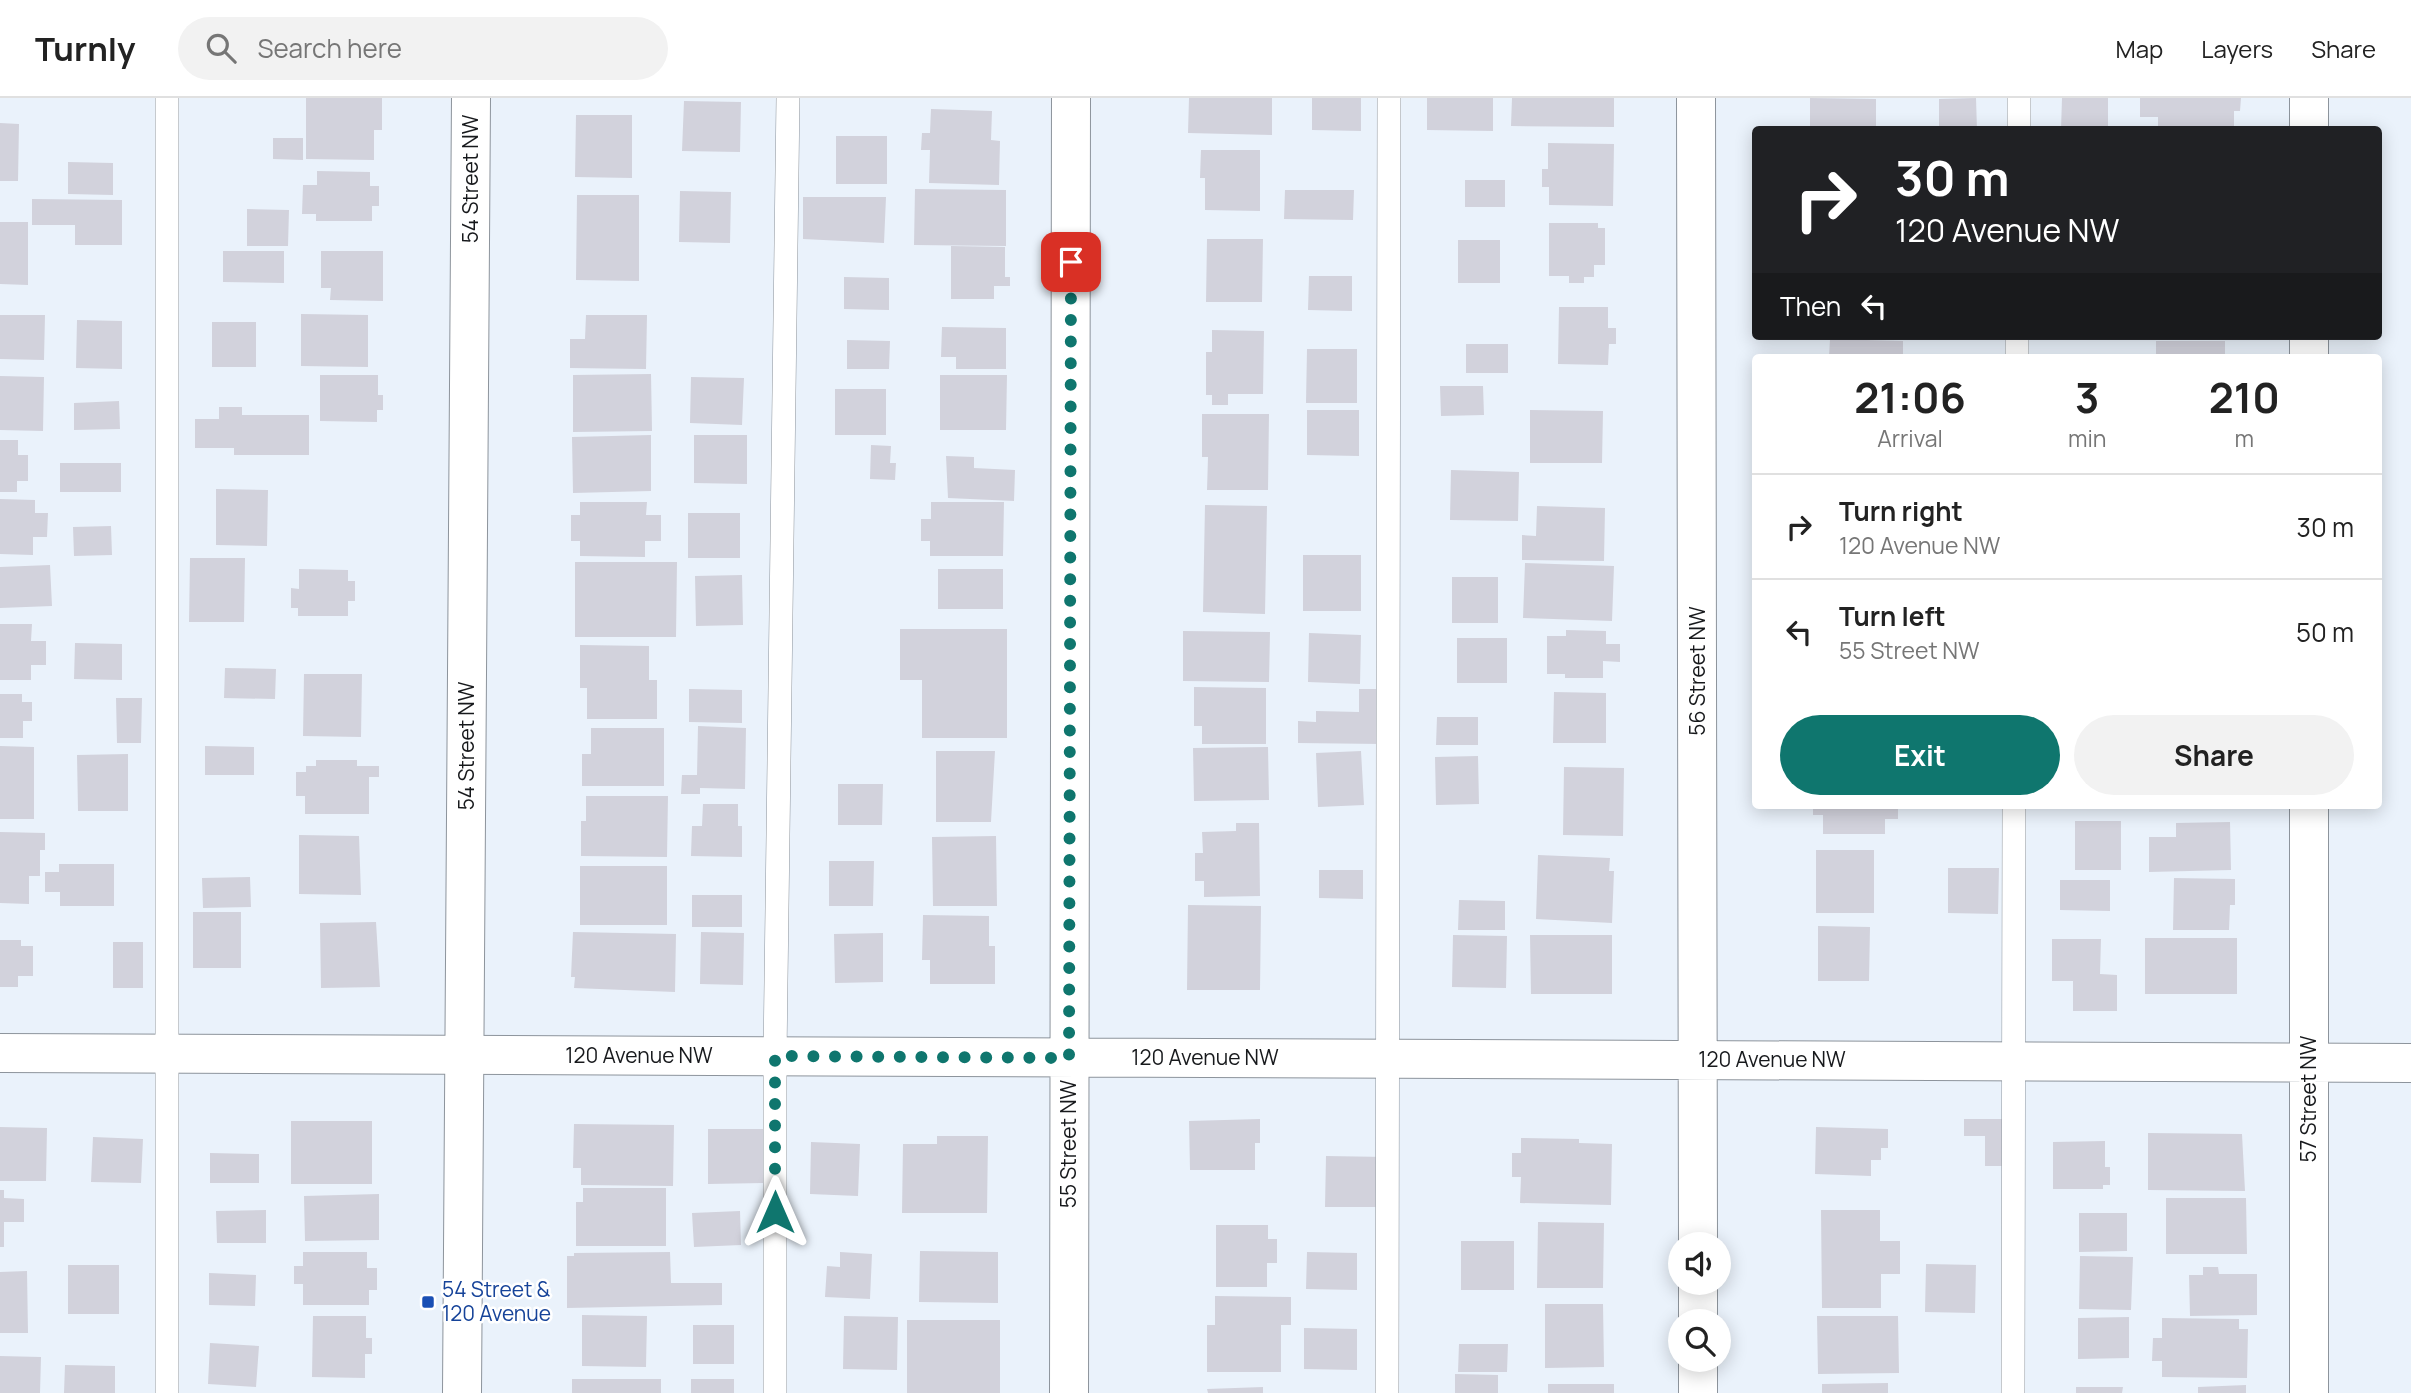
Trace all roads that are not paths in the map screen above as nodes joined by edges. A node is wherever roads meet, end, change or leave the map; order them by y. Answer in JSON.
{"nodes":[{"id":1,"x":167,"y":98,"type":"edge"},
{"id":2,"x":471,"y":98,"type":"edge"},
{"id":3,"x":788,"y":98,"type":"edge"},
{"id":4,"x":1071,"y":98,"type":"edge"},
{"id":5,"x":1389,"y":98,"type":"edge"},
{"id":6,"x":1696,"y":98,"type":"edge"},
{"id":7,"x":2019,"y":98,"type":"edge"},
{"id":8,"x":2309,"y":98,"type":"edge"},
{"id":9,"x":2019,"y":126,"type":"edge"},
{"id":10,"x":2309,"y":126,"type":"edge"},
{"id":11,"x":2014,"y":809,"type":"edge"},
{"id":12,"x":2309,"y":809,"type":"edge"},
{"id":13,"x":0,"y":1053,"type":"edge"},
{"id":14,"x":167,"y":1054,"type":"junction"},
{"id":15,"x":465,"y":1055,"type":"junction"},
{"id":16,"x":775,"y":1056,"type":"junction"},
{"id":17,"x":1069,"y":1058,"type":"junction"},
{"id":18,"x":1387,"y":1058,"type":"junction"},
{"id":19,"x":1699,"y":1060,"type":"junction"},
{"id":20,"x":2013,"y":1061,"type":"junction"},
{"id":21,"x":2309,"y":1063,"type":"junction"},
{"id":22,"x":2411,"y":1063,"type":"edge"},
{"id":23,"x":1698,"y":1232,"type":"edge"},
{"id":24,"x":1698,"y":1372,"type":"edge"},
{"id":25,"x":167,"y":1393,"type":"edge"},
{"id":26,"x":462,"y":1393,"type":"edge"},
{"id":27,"x":775,"y":1393,"type":"edge"},
{"id":28,"x":1069,"y":1393,"type":"edge"},
{"id":29,"x":1387,"y":1393,"type":"edge"},
{"id":30,"x":1698,"y":1393,"type":"edge"},
{"id":31,"x":2013,"y":1393,"type":"edge"},
{"id":32,"x":2309,"y":1393,"type":"edge"}],
"edges":[{"from":1,"to":14,"type":"lane"},
{"from":2,"to":15,"type":"street","name":"54 Street NW"},
{"from":3,"to":16,"type":"lane"},
{"from":4,"to":17,"type":"street","name":"55 Street NW"},
{"from":5,"to":18,"type":"lane"},
{"from":6,"to":19,"type":"street","name":"56 Street NW"},
{"from":7,"to":9,"type":"lane"},
{"from":8,"to":10,"type":"street"},
{"from":11,"to":20,"type":"lane"},
{"from":12,"to":21,"type":"street","name":"57 Street NW"},
{"from":13,"to":14,"type":"street","name":"120 Avenue NW"},
{"from":14,"to":15,"type":"street","name":"120 Avenue NW"},
{"from":14,"to":25,"type":"lane"},
{"from":15,"to":16,"type":"street","name":"120 Avenue NW"},
{"from":15,"to":26,"type":"street","name":"54 Street NW"},
{"from":16,"to":17,"type":"street","name":"120 Avenue NW"},
{"from":16,"to":27,"type":"lane"},
{"from":17,"to":18,"type":"street","name":"120 Avenue NW"},
{"from":17,"to":28,"type":"street","name":"55 Street NW"},
{"from":18,"to":19,"type":"street","name":"120 Avenue NW"},
{"from":18,"to":29,"type":"lane"},
{"from":19,"to":20,"type":"street","name":"120 Avenue NW"},
{"from":19,"to":23,"type":"street","name":"56 Street NW"},
{"from":20,"to":21,"type":"street","name":"120 Avenue NW"},
{"from":20,"to":31,"type":"lane"},
{"from":21,"to":22,"type":"street","name":"120 Avenue NW"},
{"from":21,"to":32,"type":"street","name":"57 Street NW"},
{"from":24,"to":30,"type":"street"}]}
